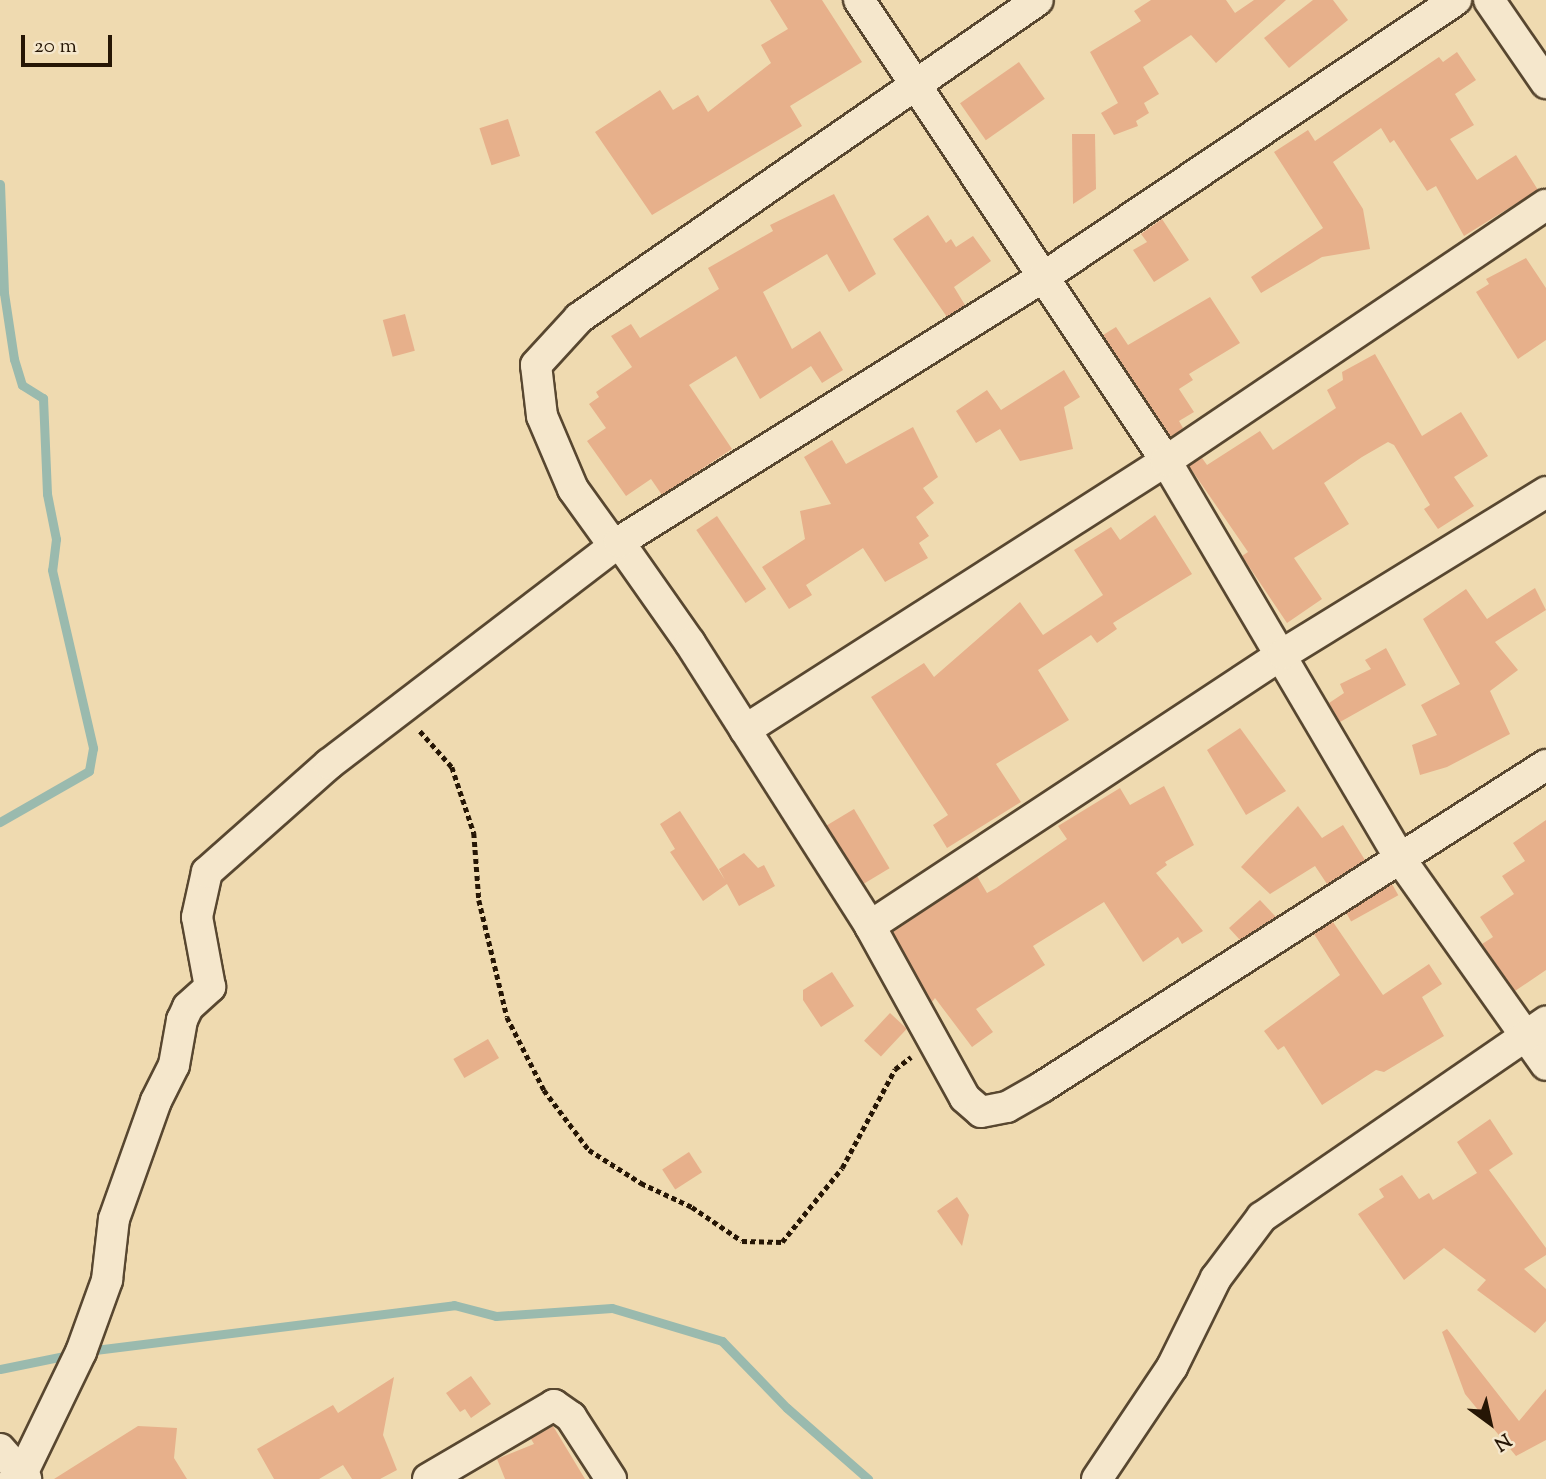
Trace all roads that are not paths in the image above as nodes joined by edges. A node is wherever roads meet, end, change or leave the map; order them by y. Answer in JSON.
{"nodes":[{"id":1,"x":859,"y":0,"type":"edge"},
{"id":2,"x":1038,"y":0,"type":"edge"},
{"id":3,"x":1456,"y":0,"type":"edge"},
{"id":4,"x":1489,"y":0,"type":"edge"},
{"id":5,"x":1546,"y":83,"type":"edge"},
{"id":6,"x":913,"y":85,"type":"junction"},
{"id":7,"x":1546,"y":205,"type":"edge"},
{"id":8,"x":1042,"y":278,"type":"junction"},
{"id":9,"x":1166,"y":461,"type":"junction"},
{"id":10,"x":1546,"y":492,"type":"edge"},
{"id":11,"x":616,"y":544,"type":"junction"},
{"id":12,"x":1283,"y":654,"type":"junction"},
{"id":13,"x":745,"y":730,"type":"junction"},
{"id":14,"x":1546,"y":765,"type":"edge"},
{"id":15,"x":1401,"y":860,"type":"junction"},
{"id":16,"x":870,"y":926,"type":"junction"},
{"id":17,"x":1536,"y":1029,"type":"edge"},
{"id":18,"x":1546,"y":1065,"type":"edge"},
{"id":19,"x":0,"y":1449,"type":"edge"},
{"id":20,"x":21,"y":1477,"type":"edge"},
{"id":21,"x":428,"y":1479,"type":"edge"},
{"id":22,"x":611,"y":1479,"type":"edge"},
{"id":23,"x":1097,"y":1479,"type":"edge"}],
"edges":[{"from":1,"to":6,"type":"street"},
{"from":2,"to":6,"type":"street"},
{"from":3,"to":8,"type":"street"},
{"from":4,"to":5,"type":"street"},
{"from":6,"to":8,"type":"street"},
{"from":6,"to":11,"type":"street"},
{"from":7,"to":9,"type":"street"},
{"from":8,"to":9,"type":"street"},
{"from":8,"to":11,"type":"street"},
{"from":9,"to":12,"type":"street"},
{"from":9,"to":13,"type":"street"},
{"from":10,"to":12,"type":"street"},
{"from":11,"to":13,"type":"street"},
{"from":11,"to":20,"type":"street"},
{"from":12,"to":15,"type":"street"},
{"from":12,"to":16,"type":"street"},
{"from":13,"to":16,"type":"street"},
{"from":14,"to":15,"type":"street"},
{"from":15,"to":16,"type":"street"},
{"from":15,"to":17,"type":"street"},
{"from":17,"to":18,"type":"street"},
{"from":17,"to":23,"type":"street"},
{"from":19,"to":20,"type":"street"},
{"from":21,"to":22,"type":"street"}]}
